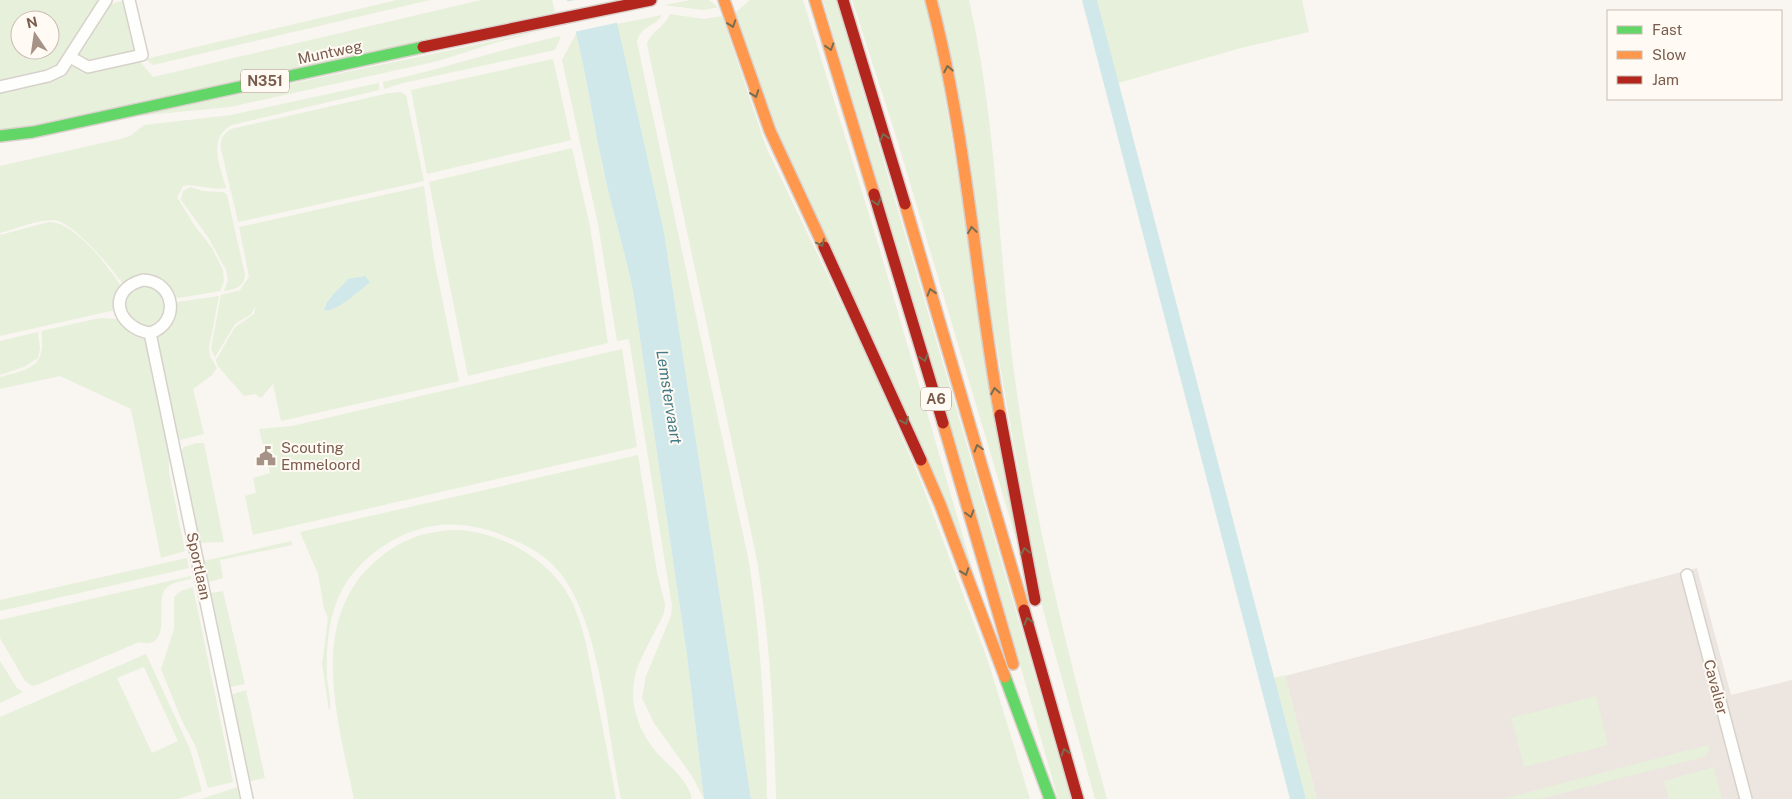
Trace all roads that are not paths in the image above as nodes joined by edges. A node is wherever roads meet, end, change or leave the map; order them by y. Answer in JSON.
{"nodes":[{"id":1,"x":106,"y":0,"type":"edge"},
{"id":2,"x":130,"y":0,"type":"edge"},
{"id":3,"x":616,"y":0,"type":"edge"},
{"id":4,"x":724,"y":0,"type":"edge"},
{"id":5,"x":815,"y":0,"type":"edge"},
{"id":6,"x":843,"y":0,"type":"edge"},
{"id":7,"x":931,"y":0,"type":"edge"},
{"id":8,"x":645,"y":1,"type":"edge"},
{"id":9,"x":546,"y":20,"type":"junction"},
{"id":10,"x":70,"y":58,"type":"junction"},
{"id":11,"x":0,"y":87,"type":"edge"},
{"id":12,"x":33,"y":132,"type":"junction"},
{"id":13,"x":0,"y":136,"type":"edge"},
{"id":14,"x":0,"y":142,"type":"edge"},
{"id":15,"x":150,"y":333,"type":"junction"},
{"id":16,"x":1687,"y":575,"type":"dead end"},
{"id":17,"x":1051,"y":701,"type":"junction"},
{"id":18,"x":247,"y":799,"type":"edge"},
{"id":19,"x":1050,"y":799,"type":"edge"},
{"id":20,"x":1078,"y":799,"type":"edge"},
{"id":21,"x":1746,"y":799,"type":"edge"}],
"edges":[{"from":1,"to":10,"type":"street"},
{"from":2,"to":10,"type":"street"},
{"from":3,"to":9,"type":"main road","name":"Muntweg","number":"N351"},
{"from":4,"to":19,"type":"main road","number":"A6","one_way":true},
{"from":5,"to":19,"type":"main road","number":"A6","one_way":true},
{"from":17,"to":6,"type":"main road","number":"A6","one_way":true},
{"from":17,"to":7,"type":"main road","number":"A6","one_way":true},
{"from":8,"to":9,"type":"main road","name":"Muntweg","number":"N351"},
{"from":9,"to":12,"type":"main road","name":"Muntweg","number":"N351"},
{"from":10,"to":11,"type":"street"},
{"from":12,"to":13,"type":"main road","name":"Muntweg","number":"N351"},
{"from":12,"to":14,"type":"main road","name":"Muntweg","number":"N351"},
{"from":15,"to":15,"type":"street"},
{"from":15,"to":18,"type":"street","name":"Sportlaan"},
{"from":16,"to":21,"type":"street","name":"Cavalier"},
{"from":20,"to":17,"type":"main road","number":"A6","one_way":true}]}
